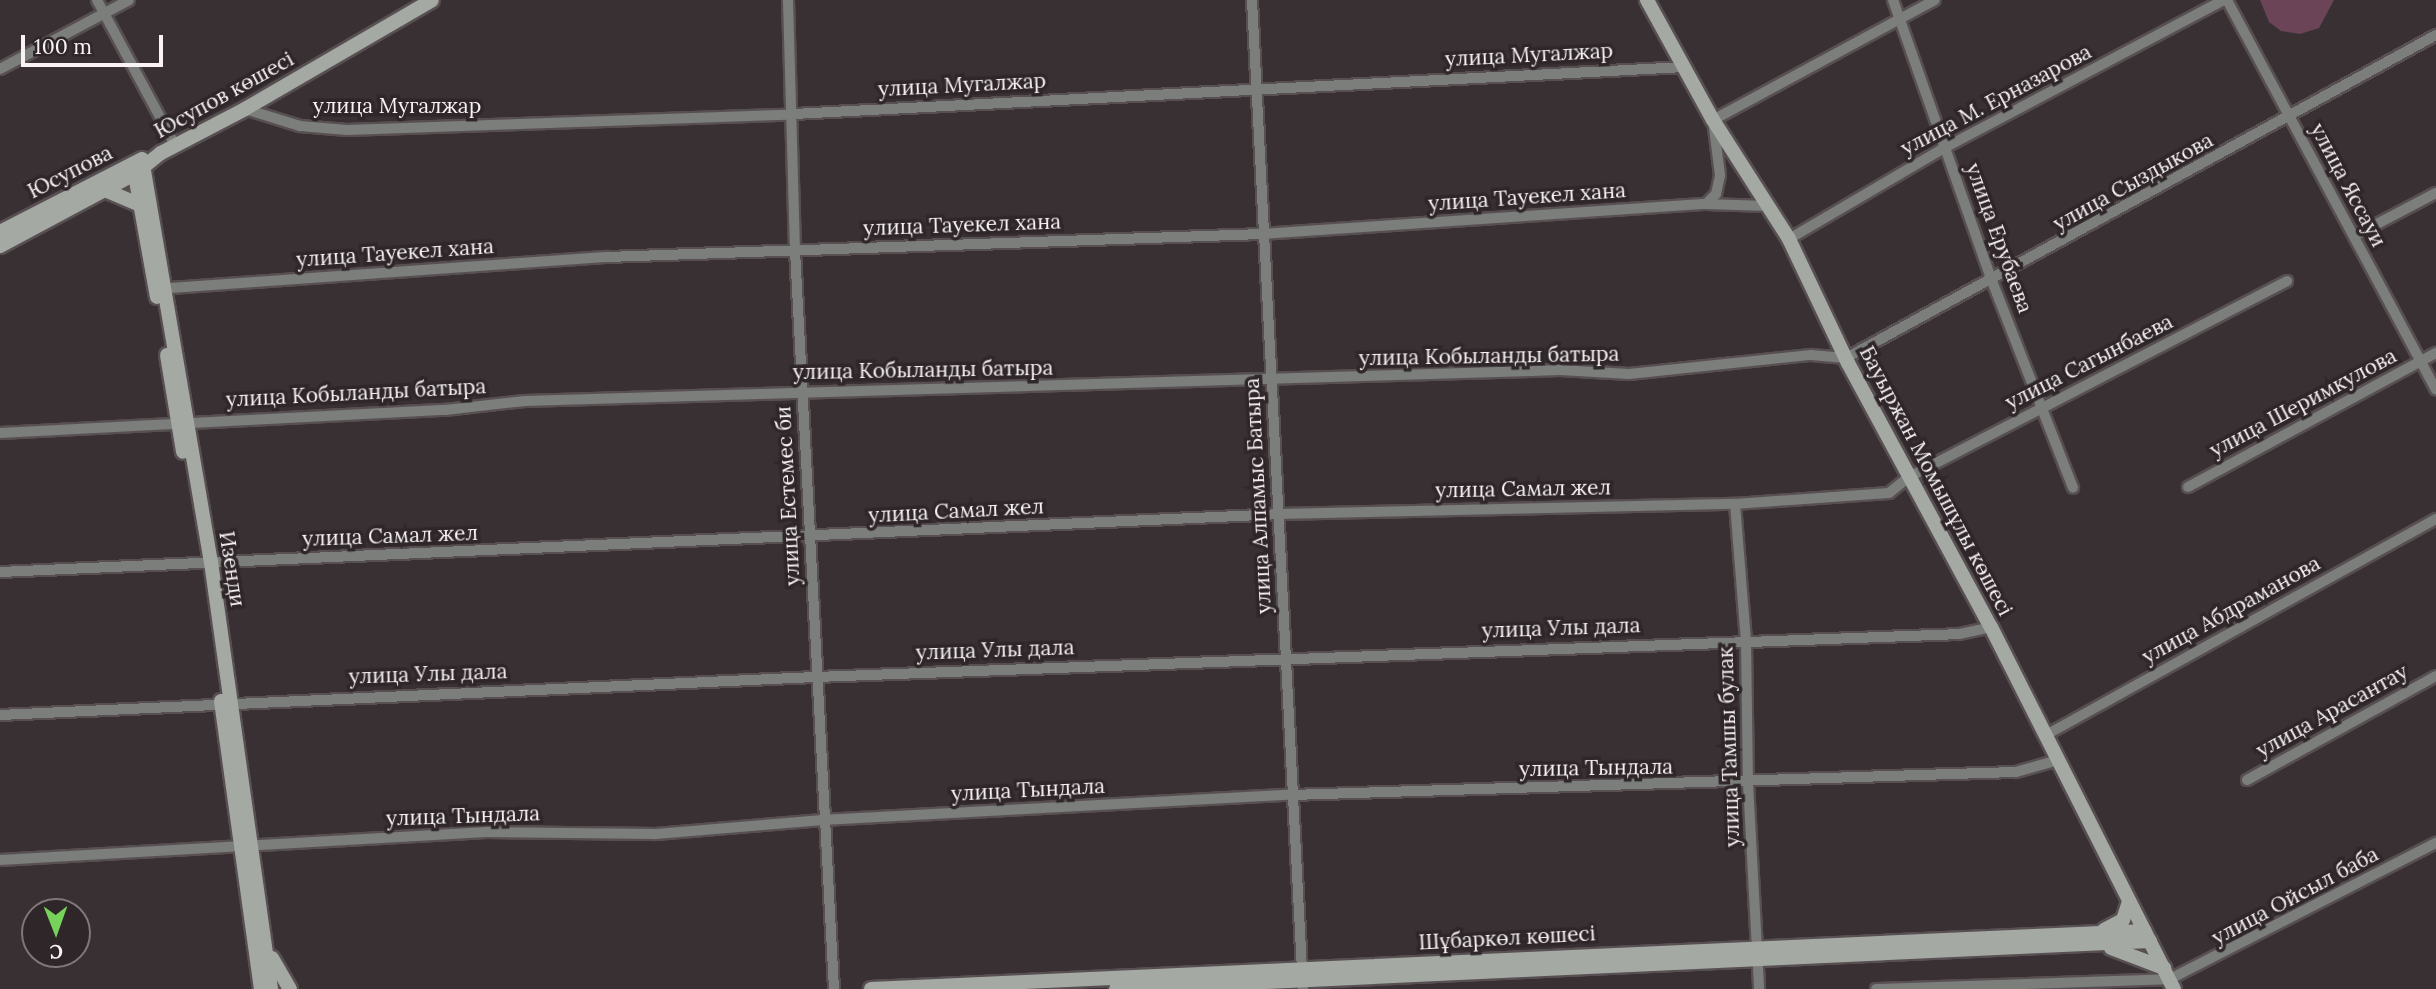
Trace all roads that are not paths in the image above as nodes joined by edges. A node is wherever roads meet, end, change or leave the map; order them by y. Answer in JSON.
{"nodes":[{"id":1,"x":97,"y":0,"type":"edge"},
{"id":2,"x":129,"y":0,"type":"edge"},
{"id":3,"x":432,"y":0,"type":"edge"},
{"id":4,"x":788,"y":0,"type":"edge"},
{"id":5,"x":1252,"y":0,"type":"edge"},
{"id":6,"x":1647,"y":0,"type":"edge"},
{"id":7,"x":1893,"y":0,"type":"edge"},
{"id":8,"x":1935,"y":0,"type":"edge"},
{"id":9,"x":2225,"y":0,"type":"edge"},
{"id":10,"x":105,"y":13,"type":"junction"},
{"id":11,"x":1900,"y":17,"type":"junction"},
{"id":12,"x":2436,"y":36,"type":"edge"},
{"id":13,"x":1684,"y":67,"type":"junction"},
{"id":14,"x":0,"y":69,"type":"edge"},
{"id":15,"x":1254,"y":88,"type":"junction"},
{"id":16,"x":245,"y":109,"type":"junction"},
{"id":17,"x":794,"y":114,"type":"junction"},
{"id":18,"x":2290,"y":117,"type":"junction"},
{"id":19,"x":1713,"y":120,"type":"junction"},
{"id":20,"x":175,"y":145,"type":"junction"},
{"id":21,"x":1947,"y":147,"type":"junction"},
{"id":22,"x":161,"y":153,"type":"joint"},
{"id":23,"x":139,"y":166,"type":"junction"},
{"id":24,"x":105,"y":190,"type":"junction"},
{"id":25,"x":2436,"y":193,"type":"edge"},
{"id":26,"x":1706,"y":204,"type":"junction"},
{"id":27,"x":141,"y":205,"type":"junction"},
{"id":28,"x":1769,"y":206,"type":"junction"},
{"id":29,"x":0,"y":232,"type":"edge"},
{"id":30,"x":1261,"y":234,"type":"junction"},
{"id":31,"x":2354,"y":236,"type":"junction"},
{"id":32,"x":1789,"y":239,"type":"junction"},
{"id":33,"x":0,"y":246,"type":"edge"},
{"id":34,"x":795,"y":250,"type":"junction"},
{"id":35,"x":1992,"y":281,"type":"junction"},
{"id":36,"x":2287,"y":281,"type":"dead end"},
{"id":37,"x":161,"y":289,"type":"junction"},
{"id":38,"x":2436,"y":353,"type":"edge"},
{"id":39,"x":1846,"y":358,"type":"junction"},
{"id":40,"x":2421,"y":361,"type":"junction"},
{"id":41,"x":1271,"y":378,"type":"junction"},
{"id":42,"x":2436,"y":389,"type":"edge"},
{"id":43,"x":802,"y":392,"type":"junction"},
{"id":44,"x":2042,"y":407,"type":"junction"},
{"id":45,"x":183,"y":423,"type":"junction"},
{"id":46,"x":0,"y":433,"type":"edge"},
{"id":47,"x":1909,"y":477,"type":"junction"},
{"id":48,"x":2188,"y":487,"type":"dead end"},
{"id":49,"x":2073,"y":488,"type":"dead end"},
{"id":50,"x":1735,"y":504,"type":"junction"},
{"id":51,"x":1280,"y":514,"type":"junction"},
{"id":52,"x":2436,"y":519,"type":"edge"},
{"id":53,"x":809,"y":538,"type":"junction"},
{"id":54,"x":206,"y":563,"type":"junction"},
{"id":55,"x":0,"y":572,"type":"edge"},
{"id":56,"x":1991,"y":627,"type":"junction"},
{"id":57,"x":1746,"y":641,"type":"junction"},
{"id":58,"x":1285,"y":658,"type":"junction"},
{"id":59,"x":2436,"y":676,"type":"edge"},
{"id":60,"x":816,"y":677,"type":"junction"},
{"id":61,"x":226,"y":702,"type":"junction"},
{"id":62,"x":0,"y":715,"type":"edge"},
{"id":63,"x":2046,"y":735,"type":"junction"},
{"id":64,"x":2058,"y":760,"type":"junction"},
{"id":65,"x":2247,"y":780,"type":"dead end"},
{"id":66,"x":1748,"y":783,"type":"junction"},
{"id":67,"x":1291,"y":795,"type":"junction"},
{"id":68,"x":823,"y":820,"type":"junction"},
{"id":69,"x":2436,"y":843,"type":"edge"},
{"id":70,"x":246,"y":846,"type":"junction"},
{"id":71,"x":0,"y":860,"type":"edge"},
{"id":72,"x":2129,"y":902,"type":"junction"},
{"id":73,"x":2148,"y":936,"type":"junction"},
{"id":74,"x":2094,"y":938,"type":"junction"},
{"id":75,"x":259,"y":939,"type":"junction"},
{"id":76,"x":1758,"y":954,"type":"junction"},
{"id":77,"x":1302,"y":979,"type":"edge"},
{"id":78,"x":2169,"y":979,"type":"edge"},
{"id":79,"x":248,"y":989,"type":"edge"},
{"id":80,"x":261,"y":989,"type":"edge"},
{"id":81,"x":271,"y":989,"type":"edge"},
{"id":82,"x":290,"y":989,"type":"edge"},
{"id":83,"x":834,"y":989,"type":"edge"},
{"id":84,"x":871,"y":989,"type":"edge"},
{"id":85,"x":1116,"y":989,"type":"edge"},
{"id":86,"x":1759,"y":989,"type":"edge"},
{"id":87,"x":1876,"y":989,"type":"edge"}],
"edges":[{"from":1,"to":10,"type":"street"},
{"from":2,"to":10,"type":"street"},
{"from":3,"to":16,"type":"street","name":"Юсупов көшесі"},
{"from":4,"to":17,"type":"street","name":"улица Естемес би"},
{"from":5,"to":15,"type":"street","name":"улица Алпамыс Батыра"},
{"from":6,"to":13,"type":"street","name":"Бауыржан Момышұлы көшесі"},
{"from":7,"to":11,"type":"street","name":"улица Ерубаева"},
{"from":8,"to":11,"type":"street"},
{"from":9,"to":18,"type":"street","name":"улица Яссауи"},
{"from":9,"to":21,"type":"street","name":"улица М. Ерназарова"},
{"from":10,"to":14,"type":"street"},
{"from":10,"to":20,"type":"street"},
{"from":11,"to":19,"type":"street"},
{"from":11,"to":21,"type":"street","name":"улица Ерубаева"},
{"from":12,"to":18,"type":"street","name":"улица Сыздыкова"},
{"from":13,"to":15,"type":"street","name":"улица Мугалжар"},
{"from":13,"to":19,"type":"street","name":"Бауыржан Момышұлы көшесі"},
{"from":15,"to":17,"type":"street","name":"улица Мугалжар"},
{"from":15,"to":30,"type":"street","name":"улица Алпамыс Батыра"},
{"from":16,"to":17,"type":"street","name":"улица Мугалжар"},
{"from":16,"to":20,"type":"street","name":"Юсупов көшесі"},
{"from":17,"to":34,"type":"street","name":"улица Естемес би"},
{"from":18,"to":31,"type":"street","name":"улица Яссауи"},
{"from":18,"to":35,"type":"street","name":"улица Сыздыкова"},
{"from":19,"to":26,"type":"street"},
{"from":19,"to":28,"type":"street","name":"Бауыржан Момышұлы көшесі"},
{"from":20,"to":22,"type":"street","name":"Юсупов көшесі"},
{"from":21,"to":32,"type":"street","name":"улица М. Ерназарова"},
{"from":21,"to":35,"type":"street","name":"улица Ерубаева"},
{"from":22,"to":23,"type":"street","name":"Юсупова"},
{"from":23,"to":24,"type":"street"},
{"from":23,"to":27,"type":"street","name":"Изенди"},
{"from":23,"to":29,"type":"street","name":"Юсупова"},
{"from":23,"to":37,"type":"street","name":"Изенди"},
{"from":24,"to":27,"type":"street"},
{"from":24,"to":33,"type":"street"},
{"from":25,"to":31,"type":"street"},
{"from":26,"to":28,"type":"street","name":"улица Тауекел хана"},
{"from":26,"to":30,"type":"street","name":"улица Тауекел хана"},
{"from":27,"to":37,"type":"street","name":"Изенди"},
{"from":28,"to":32,"type":"street","name":"Бауыржан Момышұлы көшесі"},
{"from":30,"to":34,"type":"street","name":"улица Тауекел хана"},
{"from":30,"to":41,"type":"street","name":"улица Алпамыс Батыра"},
{"from":31,"to":40,"type":"street","name":"улица Яссауи"},
{"from":32,"to":39,"type":"street","name":"Бауыржан Момышұлы көшесі"},
{"from":34,"to":37,"type":"street","name":"улица Тауекел хана"},
{"from":34,"to":43,"type":"street","name":"улица Естемес би"},
{"from":35,"to":39,"type":"street","name":"улица Сыздыкова"},
{"from":35,"to":44,"type":"street","name":"улица Ерубаева"},
{"from":36,"to":44,"type":"street","name":"улица Сагынбаева"},
{"from":37,"to":45,"type":"street","name":"Изенди"},
{"from":38,"to":40,"type":"street","name":"улица Шеримкулова"},
{"from":39,"to":41,"type":"street","name":"улица Кобыланды батыра"},
{"from":39,"to":47,"type":"street","name":"Бауыржан Момышұлы көшесі"},
{"from":40,"to":42,"type":"street","name":"улица Яссауи"},
{"from":40,"to":48,"type":"street","name":"улица Шеримкулова"},
{"from":41,"to":43,"type":"street","name":"улица Кобыланды батыра"},
{"from":41,"to":51,"type":"street","name":"улица Алпамыс Батыра"},
{"from":43,"to":45,"type":"street","name":"улица Кобыланды батыра"},
{"from":43,"to":53,"type":"street","name":"улица Естемес би"},
{"from":44,"to":47,"type":"street","name":"улица Сагынбаева"},
{"from":44,"to":49,"type":"street","name":"улица Ерубаева"},
{"from":45,"to":46,"type":"street","name":"улица Кобыланды батыра"},
{"from":45,"to":54,"type":"street","name":"Изенди"},
{"from":47,"to":50,"type":"street","name":"улица Самал жел"},
{"from":47,"to":56,"type":"street","name":"Бауыржан Момышұлы көшесі"},
{"from":50,"to":51,"type":"street","name":"улица Самал жел"},
{"from":50,"to":57,"type":"street","name":"улица Тамшы булак"},
{"from":51,"to":53,"type":"street","name":"улица Самал жел"},
{"from":51,"to":58,"type":"street","name":"улица Алпамыс Батыра"},
{"from":52,"to":63,"type":"street","name":"улица Абдраманова"},
{"from":53,"to":54,"type":"street","name":"улица Самал жел"},
{"from":53,"to":60,"type":"street","name":"улица Естемес би"},
{"from":54,"to":55,"type":"street","name":"улица Самал жел"},
{"from":54,"to":61,"type":"street","name":"Изенди"},
{"from":56,"to":57,"type":"street","name":"улица Улы дала"},
{"from":56,"to":63,"type":"street","name":"Бауыржан Момышұлы көшесі"},
{"from":57,"to":58,"type":"street","name":"улица Улы дала"},
{"from":57,"to":66,"type":"street","name":"улица Тамшы булак"},
{"from":58,"to":60,"type":"street","name":"улица Улы дала"},
{"from":58,"to":67,"type":"street","name":"улица Алпамыс Батыра"},
{"from":59,"to":65,"type":"street","name":"улица Арасантау"},
{"from":60,"to":61,"type":"street","name":"улица Улы дала"},
{"from":60,"to":68,"type":"street","name":"улица Естемес би"},
{"from":61,"to":62,"type":"street","name":"улица Улы дала"},
{"from":61,"to":70,"type":"street","name":"Изенди"},
{"from":63,"to":64,"type":"street","name":"Бауыржан Момышұлы көшесі"},
{"from":64,"to":66,"type":"street","name":"улица Тындала"},
{"from":64,"to":72,"type":"street","name":"Бауыржан Момышұлы көшесі"},
{"from":66,"to":67,"type":"street","name":"улица Тындала"},
{"from":66,"to":76,"type":"street","name":"улица Тамшы булак"},
{"from":67,"to":68,"type":"street","name":"улица Тындала"},
{"from":67,"to":77,"type":"street","name":"улица Алпамыс Батыра"},
{"from":68,"to":70,"type":"street","name":"улица Тындала"},
{"from":68,"to":83,"type":"street","name":"улица Естемес би"},
{"from":69,"to":78,"type":"street","name":"улица Ойсыл баба"},
{"from":70,"to":71,"type":"street","name":"улица Тындала"},
{"from":70,"to":75,"type":"street","name":"Изенди"},
{"from":72,"to":73,"type":"street","name":"Бауыржан Момышұлы көшесі"},
{"from":72,"to":74,"type":"street"},
{"from":73,"to":74,"type":"street","name":"Шұбаркөл көшесі"},
{"from":73,"to":78,"type":"street","name":"Бауыржан Момышұлы көшесі"},
{"from":74,"to":76,"type":"street","name":"Шұбаркөл көшесі"},
{"from":74,"to":78,"type":"street"},
{"from":75,"to":79,"type":"street"},
{"from":75,"to":80,"type":"street","name":"Изенди"},
{"from":75,"to":81,"type":"street","name":"Изенди"},
{"from":75,"to":82,"type":"street"},
{"from":76,"to":77,"type":"street","name":"Шұбаркөл көшесі"},
{"from":76,"to":86,"type":"street","name":"улица Тамшы булак"},
{"from":77,"to":84,"type":"street","name":"Шұбаркөл көшесі"},
{"from":77,"to":85,"type":"street","name":"Шұбаркөл көшесі"},
{"from":78,"to":87,"type":"street"}]}
